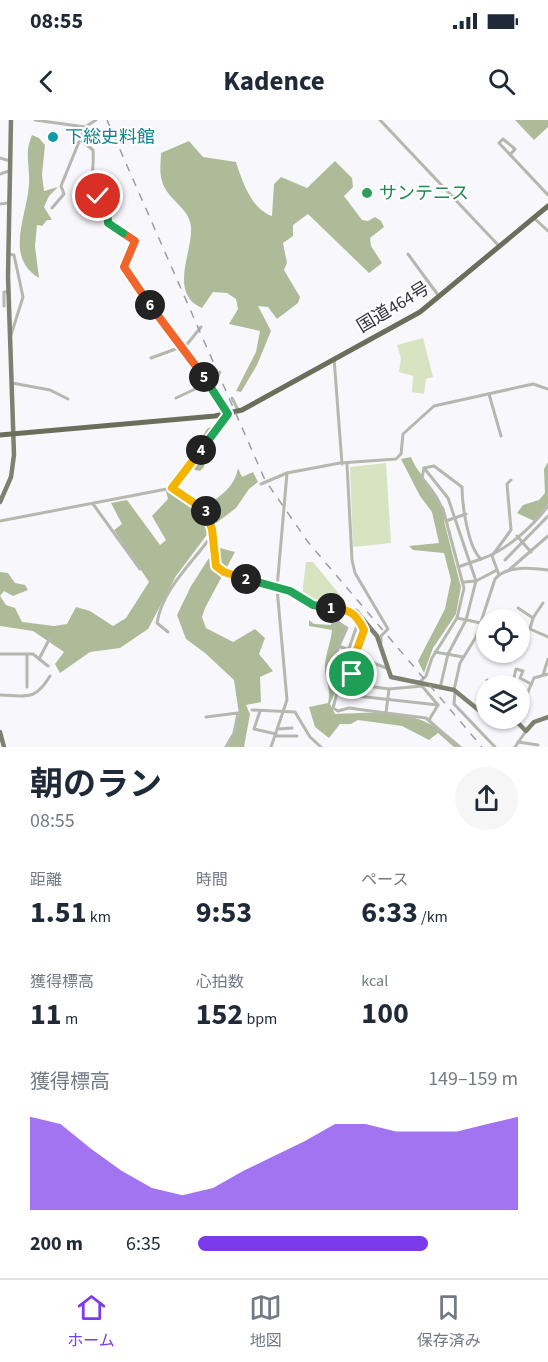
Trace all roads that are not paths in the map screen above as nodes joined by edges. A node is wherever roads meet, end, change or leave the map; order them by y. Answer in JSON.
{"nodes":[{"id":1,"x":11,"y":120,"type":"edge"},
{"id":2,"x":35,"y":120,"type":"edge"},
{"id":3,"x":86,"y":120,"type":"edge"},
{"id":4,"x":96,"y":120,"type":"edge"},
{"id":5,"x":380,"y":120,"type":"edge"},
{"id":6,"x":52,"y":121,"type":"edge"},
{"id":7,"x":86,"y":126,"type":"junction"},
{"id":8,"x":80,"y":140,"type":"junction"},
{"id":9,"x":510,"y":155,"type":"junction"},
{"id":10,"x":0,"y":158,"type":"edge"},
{"id":11,"x":10,"y":161,"type":"junction"},
{"id":12,"x":9,"y":171,"type":"junction"},
{"id":13,"x":0,"y":174,"type":"edge"},
{"id":14,"x":548,"y":195,"type":"edge"},
{"id":15,"x":8,"y":203,"type":"junction"},
{"id":16,"x":0,"y":204,"type":"edge"},
{"id":17,"x":548,"y":206,"type":"edge"},
{"id":18,"x":52,"y":208,"type":"dead end"},
{"id":19,"x":534,"y":218,"type":"junction"},
{"id":20,"x":548,"y":231,"type":"edge"},
{"id":21,"x":500,"y":247,"type":"junction"},
{"id":22,"x":8,"y":254,"type":"junction"},
{"id":23,"x":408,"y":254,"type":"dead end"},
{"id":24,"x":10,"y":261,"type":"dead end"},
{"id":25,"x":15,"y":261,"type":"junction"},
{"id":26,"x":0,"y":274,"type":"edge"},
{"id":27,"x":8,"y":276,"type":"junction"},
{"id":28,"x":8,"y":292,"type":"junction"},
{"id":29,"x":439,"y":297,"type":"junction"},
{"id":30,"x":4,"y":306,"type":"dead end"},
{"id":31,"x":201,"y":327,"type":"dead end"},
{"id":32,"x":10,"y":339,"type":"junction"},
{"id":33,"x":182,"y":347,"type":"junction"},
{"id":34,"x":151,"y":358,"type":"dead end"},
{"id":35,"x":334,"y":358,"type":"junction"},
{"id":36,"x":220,"y":372,"type":"dead end"},
{"id":37,"x":210,"y":382,"type":"junction"},
{"id":38,"x":12,"y":383,"type":"junction"},
{"id":39,"x":548,"y":389,"type":"edge"},
{"id":40,"x":489,"y":394,"type":"junction"},
{"id":41,"x":232,"y":398,"type":"dead end"},
{"id":42,"x":68,"y":399,"type":"dead end"},
{"id":43,"x":176,"y":399,"type":"dead end"},
{"id":44,"x":238,"y":411,"type":"junction"},
{"id":45,"x":228,"y":414,"type":"junction"},
{"id":46,"x":14,"y":434,"type":"junction"},
{"id":47,"x":0,"y":435,"type":"edge"},
{"id":48,"x":501,"y":436,"type":"dead end"},
{"id":49,"x":342,"y":464,"type":"junction"},
{"id":50,"x":347,"y":464,"type":"junction"},
{"id":51,"x":424,"y":468,"type":"junction"},
{"id":52,"x":287,"y":473,"type":"junction"},
{"id":53,"x":511,"y":480,"type":"dead end"},
{"id":54,"x":261,"y":484,"type":"dead end"},
{"id":55,"x":172,"y":488,"type":"junction"},
{"id":56,"x":0,"y":502,"type":"edge"},
{"id":57,"x":93,"y":504,"type":"junction"},
{"id":58,"x":548,"y":506,"type":"edge"},
{"id":59,"x":466,"y":514,"type":"junction"},
{"id":60,"x":548,"y":516,"type":"edge"},
{"id":61,"x":455,"y":518,"type":"junction"},
{"id":62,"x":0,"y":521,"type":"edge"},
{"id":63,"x":446,"y":521,"type":"junction"},
{"id":64,"x":212,"y":534,"type":"junction"},
{"id":65,"x":517,"y":536,"type":"junction"},
{"id":66,"x":548,"y":536,"type":"edge"},
{"id":67,"x":524,"y":543,"type":"junction"},
{"id":68,"x":531,"y":552,"type":"junction"},
{"id":69,"x":492,"y":556,"type":"junction"},
{"id":70,"x":481,"y":559,"type":"junction"},
{"id":71,"x":505,"y":560,"type":"dead end"},
{"id":72,"x":470,"y":563,"type":"junction"},
{"id":73,"x":458,"y":567,"type":"junction"},
{"id":74,"x":140,"y":569,"type":"dead end"},
{"id":75,"x":497,"y":570,"type":"junction"},
{"id":76,"x":548,"y":570,"type":"edge"},
{"id":77,"x":508,"y":572,"type":"junction"},
{"id":78,"x":499,"y":575,"type":"junction"},
{"id":79,"x":476,"y":581,"type":"junction"},
{"id":80,"x":464,"y":582,"type":"junction"},
{"id":81,"x":277,"y":588,"type":"junction"},
{"id":82,"x":543,"y":603,"type":"dead end"},
{"id":83,"x":518,"y":608,"type":"dead end"},
{"id":84,"x":333,"y":609,"type":"junction"},
{"id":85,"x":345,"y":609,"type":"junction"},
{"id":86,"x":486,"y":609,"type":"edge"},
{"id":87,"x":457,"y":618,"type":"junction"},
{"id":88,"x":532,"y":618,"type":"junction"},
{"id":89,"x":359,"y":620,"type":"junction"},
{"id":90,"x":466,"y":620,"type":"junction"},
{"id":91,"x":476,"y":622,"type":"edge"},
{"id":92,"x":168,"y":632,"type":"dead end"},
{"id":93,"x":476,"y":634,"type":"edge"},
{"id":94,"x":548,"y":637,"type":"edge"},
{"id":95,"x":50,"y":638,"type":"dead end"},
{"id":96,"x":380,"y":645,"type":"junction"},
{"id":97,"x":338,"y":646,"type":"junction"},
{"id":98,"x":348,"y":650,"type":"junction"},
{"id":99,"x":356,"y":652,"type":"junction"},
{"id":100,"x":435,"y":652,"type":"junction"},
{"id":101,"x":0,"y":654,"type":"edge"},
{"id":102,"x":27,"y":654,"type":"junction"},
{"id":103,"x":448,"y":654,"type":"junction"},
{"id":104,"x":463,"y":657,"type":"junction"},
{"id":105,"x":548,"y":658,"type":"edge"},
{"id":106,"x":39,"y":659,"type":"junction"},
{"id":107,"x":371,"y":662,"type":"dead end"},
{"id":108,"x":48,"y":666,"type":"dead end"},
{"id":109,"x":386,"y":668,"type":"junction"},
{"id":110,"x":548,"y":674,"type":"edge"},
{"id":111,"x":515,"y":675,"type":"edge"},
{"id":112,"x":522,"y":675,"type":"edge"},
{"id":113,"x":543,"y":675,"type":"junction"},
{"id":114,"x":50,"y":676,"type":"dead end"},
{"id":115,"x":531,"y":684,"type":"edge"},
{"id":116,"x":360,"y":685,"type":"junction"},
{"id":117,"x":420,"y":685,"type":"junction"},
{"id":118,"x":27,"y":687,"type":"dead end"},
{"id":119,"x":440,"y":688,"type":"junction"},
{"id":120,"x":346,"y":689,"type":"junction"},
{"id":121,"x":389,"y":689,"type":"junction"},
{"id":122,"x":337,"y":691,"type":"junction"},
{"id":123,"x":455,"y":691,"type":"junction"},
{"id":124,"x":0,"y":696,"type":"edge"},
{"id":125,"x":388,"y":700,"type":"junction"},
{"id":126,"x":438,"y":705,"type":"junction"},
{"id":127,"x":476,"y":708,"type":"edge"},
{"id":128,"x":252,"y":710,"type":"dead end"},
{"id":129,"x":260,"y":711,"type":"junction"},
{"id":130,"x":284,"y":713,"type":"junction"},
{"id":131,"x":386,"y":713,"type":"junction"},
{"id":132,"x":206,"y":717,"type":"dead end"},
{"id":133,"x":548,"y":717,"type":"edge"},
{"id":134,"x":429,"y":720,"type":"junction"},
{"id":135,"x":292,"y":728,"type":"dead end"},
{"id":136,"x":278,"y":729,"type":"junction"},
{"id":137,"x":526,"y":731,"type":"joint"},
{"id":138,"x":0,"y":732,"type":"edge"},
{"id":139,"x":276,"y":735,"type":"junction"},
{"id":140,"x":297,"y":736,"type":"dead end"},
{"id":141,"x":519,"y":742,"type":"junction"},
{"id":142,"x":538,"y":745,"type":"dead end"},
{"id":143,"x":4,"y":747,"type":"edge"},
{"id":144,"x":226,"y":747,"type":"edge"},
{"id":145,"x":272,"y":747,"type":"edge"},
{"id":146,"x":321,"y":747,"type":"edge"},
{"id":147,"x":459,"y":747,"type":"edge"},
{"id":148,"x":495,"y":747,"type":"edge"},
{"id":149,"x":515,"y":747,"type":"edge"}],
"edges":[{"from":1,"to":11,"type":"main road"},
{"from":2,"to":6,"type":"street"},
{"from":3,"to":7,"type":"street"},
{"from":4,"to":7,"type":"street"},
{"from":5,"to":21,"type":"street"},
{"from":6,"to":7,"type":"street"},
{"from":7,"to":8,"type":"street"},
{"from":8,"to":18,"type":"street"},
{"from":8,"to":33,"type":"street"},
{"from":9,"to":9,"type":"street"},
{"from":9,"to":14,"type":"street"},
{"from":10,"to":11,"type":"street"},
{"from":11,"to":12,"type":"main road"},
{"from":12,"to":13,"type":"street"},
{"from":12,"to":15,"type":"main road"},
{"from":15,"to":16,"type":"street"},
{"from":15,"to":22,"type":"main road"},
{"from":17,"to":19,"type":"highway","name":"国道464号"},
{"from":19,"to":20,"type":"street"},
{"from":19,"to":21,"type":"highway","name":"国道464号"},
{"from":21,"to":29,"type":"highway","name":"国道464号"},
{"from":22,"to":25,"type":"street"},
{"from":22,"to":27,"type":"main road"},
{"from":23,"to":29,"type":"street"},
{"from":24,"to":25,"type":"street"},
{"from":25,"to":32,"type":"street"},
{"from":26,"to":27,"type":"street"},
{"from":27,"to":28,"type":"main road"},
{"from":28,"to":30,"type":"street"},
{"from":28,"to":32,"type":"main road"},
{"from":29,"to":35,"type":"highway","name":"国道464号"},
{"from":31,"to":33,"type":"street"},
{"from":32,"to":38,"type":"main road"},
{"from":33,"to":34,"type":"street"},
{"from":33,"to":37,"type":"street"},
{"from":35,"to":44,"type":"highway","name":"国道464号"},
{"from":35,"to":49,"type":"street"},
{"from":36,"to":37,"type":"street"},
{"from":37,"to":43,"type":"street"},
{"from":37,"to":45,"type":"street"},
{"from":38,"to":42,"type":"street"},
{"from":38,"to":46,"type":"main road"},
{"from":39,"to":40,"type":"street"},
{"from":40,"to":48,"type":"street"},
{"from":40,"to":50,"type":"street"},
{"from":41,"to":44,"type":"street"},
{"from":44,"to":45,"type":"highway","name":"国道464号"},
{"from":45,"to":46,"type":"highway"},
{"from":45,"to":55,"type":"street"},
{"from":46,"to":47,"type":"highway"},
{"from":46,"to":56,"type":"main road"},
{"from":49,"to":50,"type":"street"},
{"from":49,"to":52,"type":"street"},
{"from":50,"to":96,"type":"street"},
{"from":51,"to":59,"type":"street"},
{"from":51,"to":61,"type":"street"},
{"from":51,"to":63,"type":"street"},
{"from":52,"to":54,"type":"street"},
{"from":52,"to":81,"type":"street"},
{"from":53,"to":69,"type":"street"},
{"from":55,"to":57,"type":"street"},
{"from":55,"to":64,"type":"main road"},
{"from":57,"to":62,"type":"street"},
{"from":57,"to":74,"type":"street"},
{"from":58,"to":65,"type":"street"},
{"from":59,"to":61,"type":"street"},
{"from":59,"to":70,"type":"street"},
{"from":60,"to":67,"type":"street"},
{"from":61,"to":63,"type":"street"},
{"from":61,"to":72,"type":"street"},
{"from":63,"to":73,"type":"street"},
{"from":64,"to":81,"type":"main road"},
{"from":64,"to":92,"type":"street"},
{"from":65,"to":67,"type":"street"},
{"from":65,"to":69,"type":"street"},
{"from":66,"to":68,"type":"street"},
{"from":67,"to":68,"type":"street"},
{"from":67,"to":71,"type":"street"},
{"from":68,"to":77,"type":"street"},
{"from":69,"to":70,"type":"street"},
{"from":69,"to":75,"type":"street"},
{"from":70,"to":72,"type":"street"},
{"from":72,"to":73,"type":"street"},
{"from":72,"to":79,"type":"street"},
{"from":73,"to":80,"type":"street"},
{"from":75,"to":78,"type":"street"},
{"from":75,"to":79,"type":"street"},
{"from":76,"to":77,"type":"street"},
{"from":77,"to":78,"type":"street"},
{"from":78,"to":86,"type":"street"},
{"from":79,"to":80,"type":"street"},
{"from":79,"to":90,"type":"street"},
{"from":80,"to":87,"type":"street"},
{"from":81,"to":84,"type":"main road"},
{"from":81,"to":130,"type":"street"},
{"from":82,"to":88,"type":"street"},
{"from":83,"to":88,"type":"street"},
{"from":84,"to":85,"type":"main road"},
{"from":84,"to":97,"type":"street"},
{"from":85,"to":89,"type":"street"},
{"from":85,"to":96,"type":"main road"},
{"from":87,"to":90,"type":"street"},
{"from":87,"to":100,"type":"street"},
{"from":88,"to":94,"type":"street"},
{"from":89,"to":98,"type":"street"},
{"from":89,"to":99,"type":"street"},
{"from":90,"to":91,"type":"street"},
{"from":90,"to":103,"type":"street"},
{"from":93,"to":104,"type":"street"},
{"from":95,"to":106,"type":"street"},
{"from":96,"to":109,"type":"main road"},
{"from":97,"to":98,"type":"street"},
{"from":97,"to":122,"type":"street"},
{"from":98,"to":99,"type":"street"},
{"from":98,"to":120,"type":"street"},
{"from":99,"to":116,"type":"street"},
{"from":100,"to":103,"type":"street"},
{"from":100,"to":117,"type":"street"},
{"from":101,"to":102,"type":"street"},
{"from":102,"to":106,"type":"street"},
{"from":102,"to":118,"type":"street"},
{"from":103,"to":104,"type":"street"},
{"from":103,"to":119,"type":"street"},
{"from":104,"to":123,"type":"street"},
{"from":105,"to":113,"type":"street"},
{"from":106,"to":108,"type":"street"},
{"from":107,"to":109,"type":"street"},
{"from":109,"to":117,"type":"main road"},
{"from":110,"to":113,"type":"street"},
{"from":111,"to":112,"type":"street"},
{"from":113,"to":115,"type":"street"},
{"from":114,"to":124,"type":"street"},
{"from":116,"to":120,"type":"street"},
{"from":116,"to":121,"type":"street"},
{"from":117,"to":119,"type":"main road"},
{"from":117,"to":121,"type":"street"},
{"from":117,"to":126,"type":"street"},
{"from":119,"to":123,"type":"main road"},
{"from":120,"to":122,"type":"street"},
{"from":120,"to":125,"type":"street"},
{"from":121,"to":125,"type":"street"},
{"from":122,"to":131,"type":"street"},
{"from":123,"to":127,"type":"main road"},
{"from":123,"to":148,"type":"street"},
{"from":125,"to":126,"type":"street"},
{"from":125,"to":131,"type":"street"},
{"from":126,"to":134,"type":"street"},
{"from":128,"to":129,"type":"street"},
{"from":129,"to":130,"type":"street"},
{"from":129,"to":139,"type":"street"},
{"from":130,"to":136,"type":"street"},
{"from":130,"to":146,"type":"street"},
{"from":131,"to":134,"type":"street"},
{"from":132,"to":144,"type":"street"},
{"from":133,"to":137,"type":"main road"},
{"from":134,"to":147,"type":"street"},
{"from":135,"to":136,"type":"street"},
{"from":136,"to":139,"type":"street"},
{"from":137,"to":141,"type":"street"},
{"from":138,"to":143,"type":"main road"},
{"from":139,"to":140,"type":"street"},
{"from":139,"to":145,"type":"street"},
{"from":141,"to":142,"type":"street"},
{"from":141,"to":149,"type":"street"}]}
